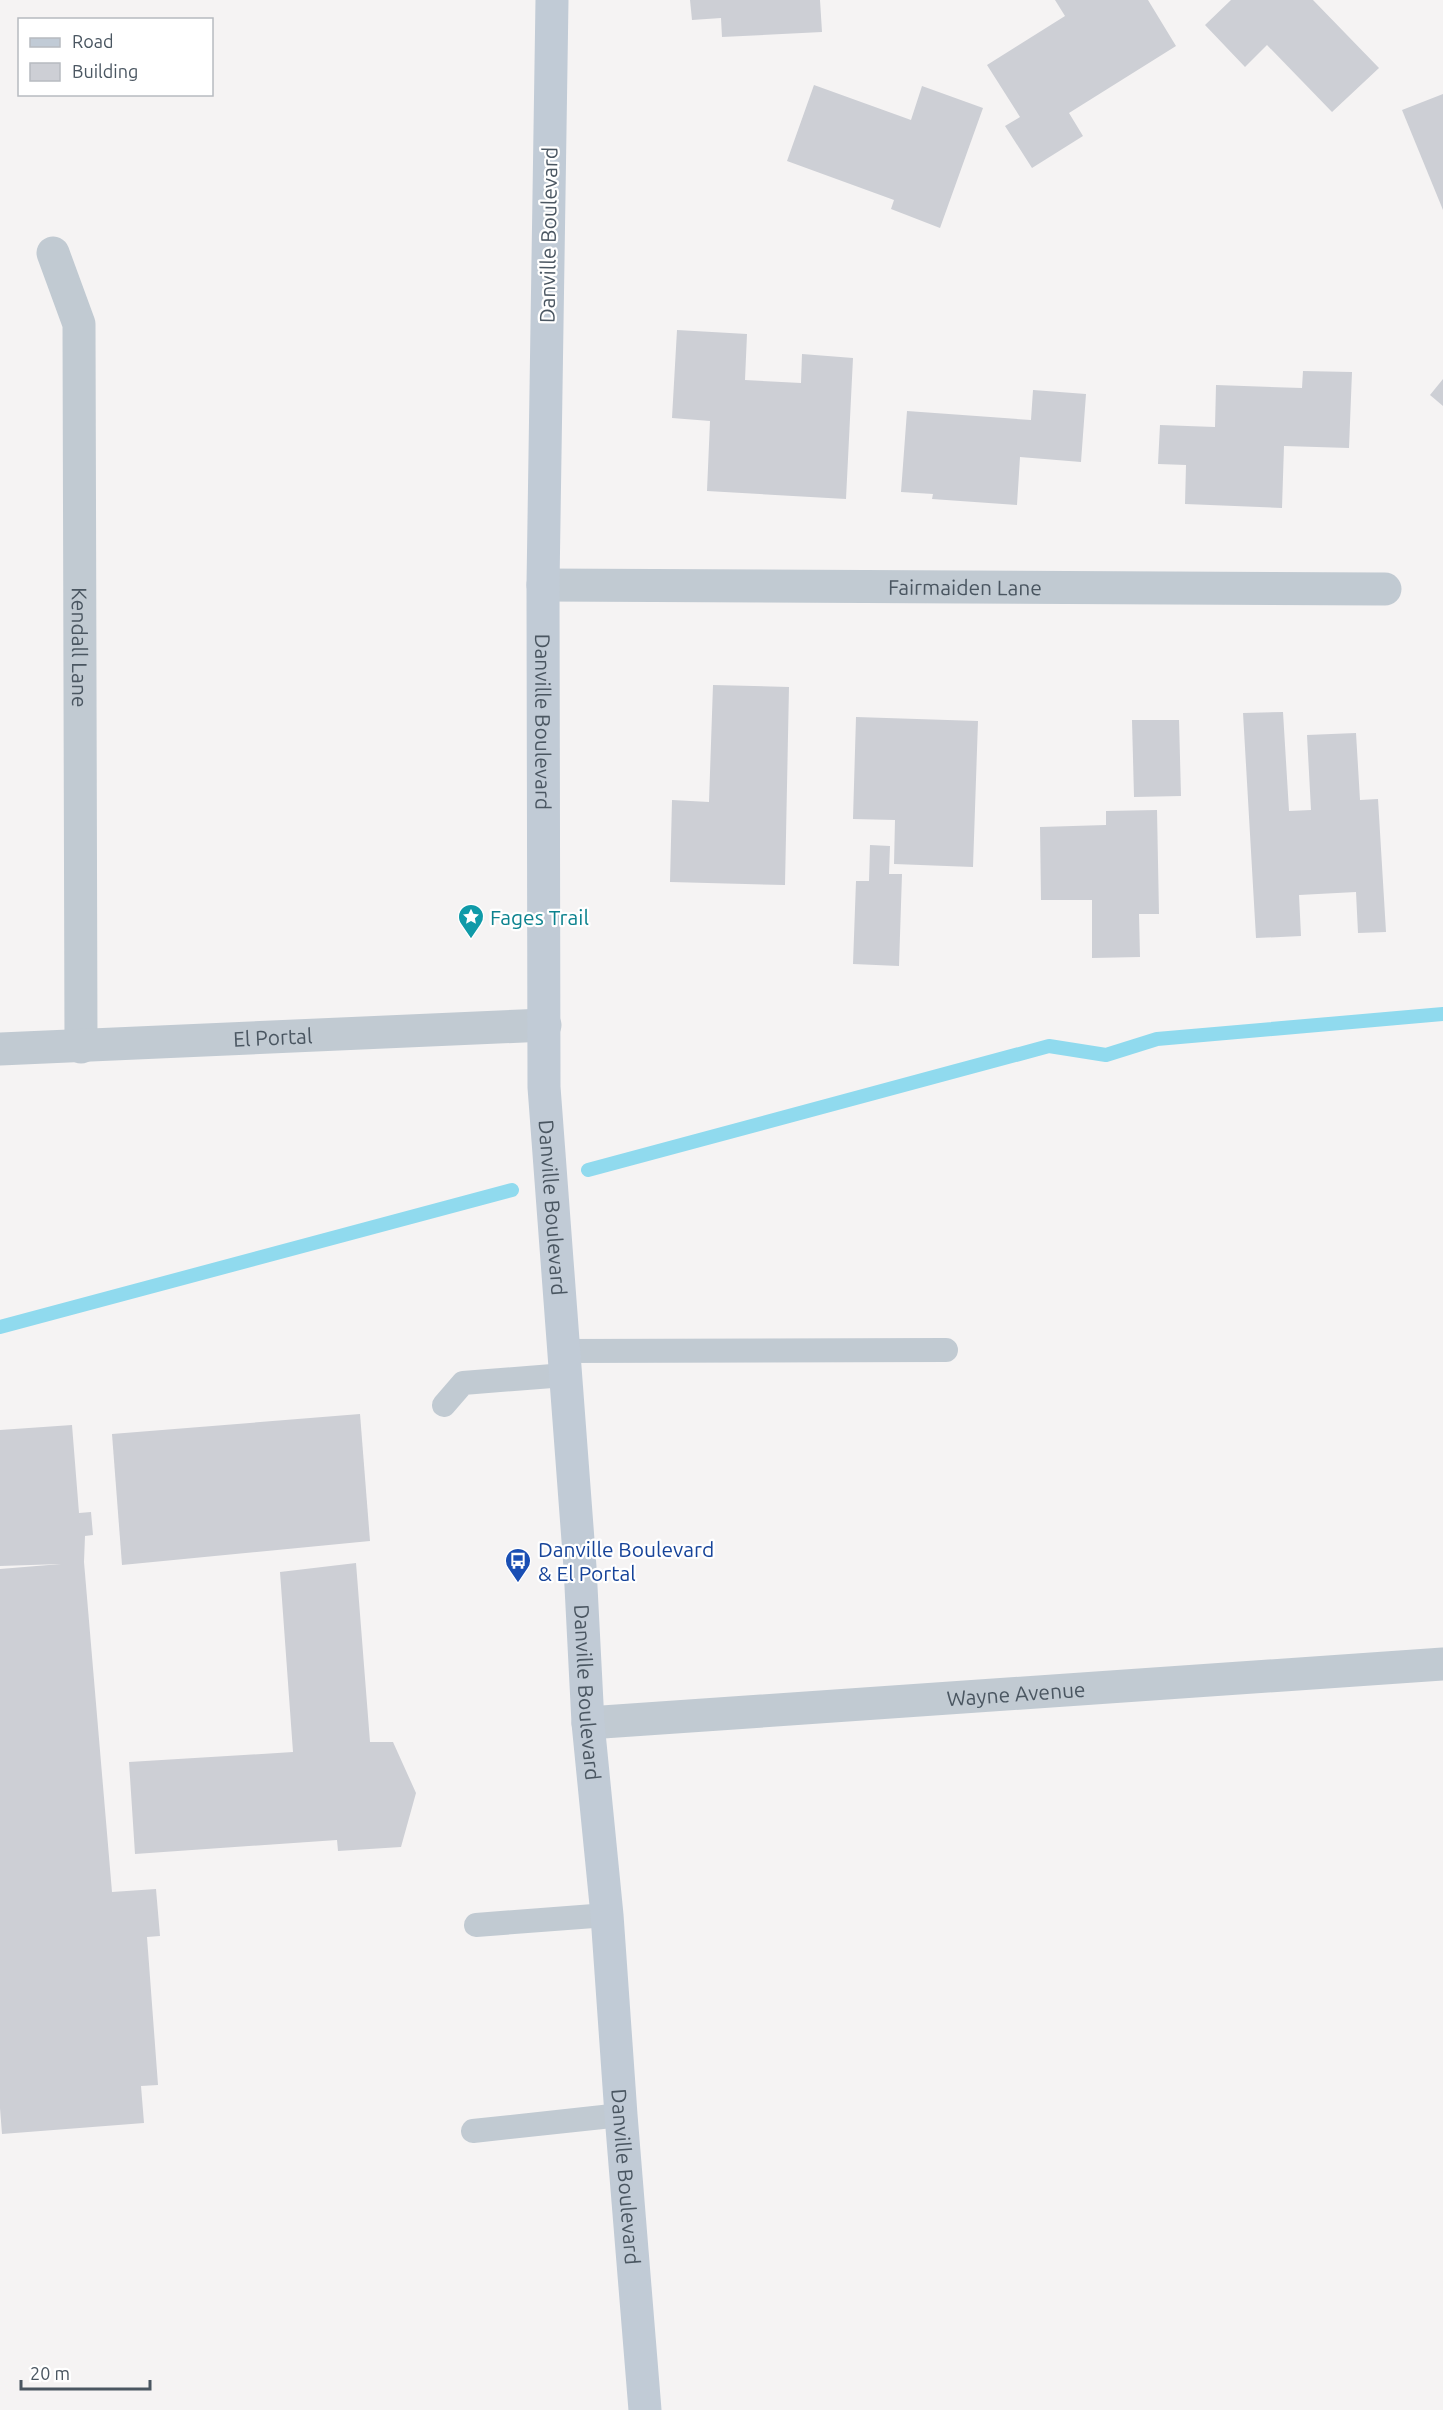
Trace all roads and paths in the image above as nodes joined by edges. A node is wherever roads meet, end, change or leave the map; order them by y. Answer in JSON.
{"nodes":[{"id":1,"x":552,"y":0,"type":"edge"},
{"id":2,"x":53,"y":253,"type":"dead end"},
{"id":3,"x":543,"y":585,"type":"junction"},
{"id":4,"x":1385,"y":590,"type":"dead end"},
{"id":5,"x":545,"y":1025,"type":"junction"},
{"id":6,"x":81,"y":1047,"type":"junction"},
{"id":7,"x":0,"y":1049,"type":"edge"},
{"id":8,"x":946,"y":1350,"type":"dead end"},
{"id":9,"x":564,"y":1363,"type":"junction"},
{"id":10,"x":444,"y":1405,"type":"dead end"},
{"id":11,"x":1443,"y":1664,"type":"edge"},
{"id":12,"x":588,"y":1723,"type":"junction"},
{"id":13,"x":608,"y":1915,"type":"junction"},
{"id":14,"x":476,"y":1925,"type":"dead end"},
{"id":15,"x":621,"y":2115,"type":"junction"},
{"id":16,"x":473,"y":2131,"type":"dead end"},
{"id":17,"x":645,"y":2410,"type":"edge"}],
"edges":[{"from":1,"to":3,"type":"main road","name":"Danville Boulevard"},
{"from":2,"to":6,"type":"street","name":"Kendall Lane"},
{"from":3,"to":4,"type":"street","name":"Fairmaiden Lane"},
{"from":3,"to":5,"type":"main road","name":"Danville Boulevard"},
{"from":5,"to":6,"type":"street","name":"El Portal"},
{"from":5,"to":9,"type":"main road","name":"Danville Boulevard"},
{"from":6,"to":7,"type":"street","name":"El Portal"},
{"from":8,"to":9,"type":"lane"},
{"from":9,"to":10,"type":"lane"},
{"from":9,"to":12,"type":"main road","name":"Danville Boulevard"},
{"from":11,"to":12,"type":"street","name":"Wayne Avenue"},
{"from":12,"to":13,"type":"main road","name":"Danville Boulevard"},
{"from":13,"to":14,"type":"lane"},
{"from":13,"to":15,"type":"main road","name":"Danville Boulevard"},
{"from":15,"to":16,"type":"lane"},
{"from":15,"to":17,"type":"main road","name":"Danville Boulevard"}]}
